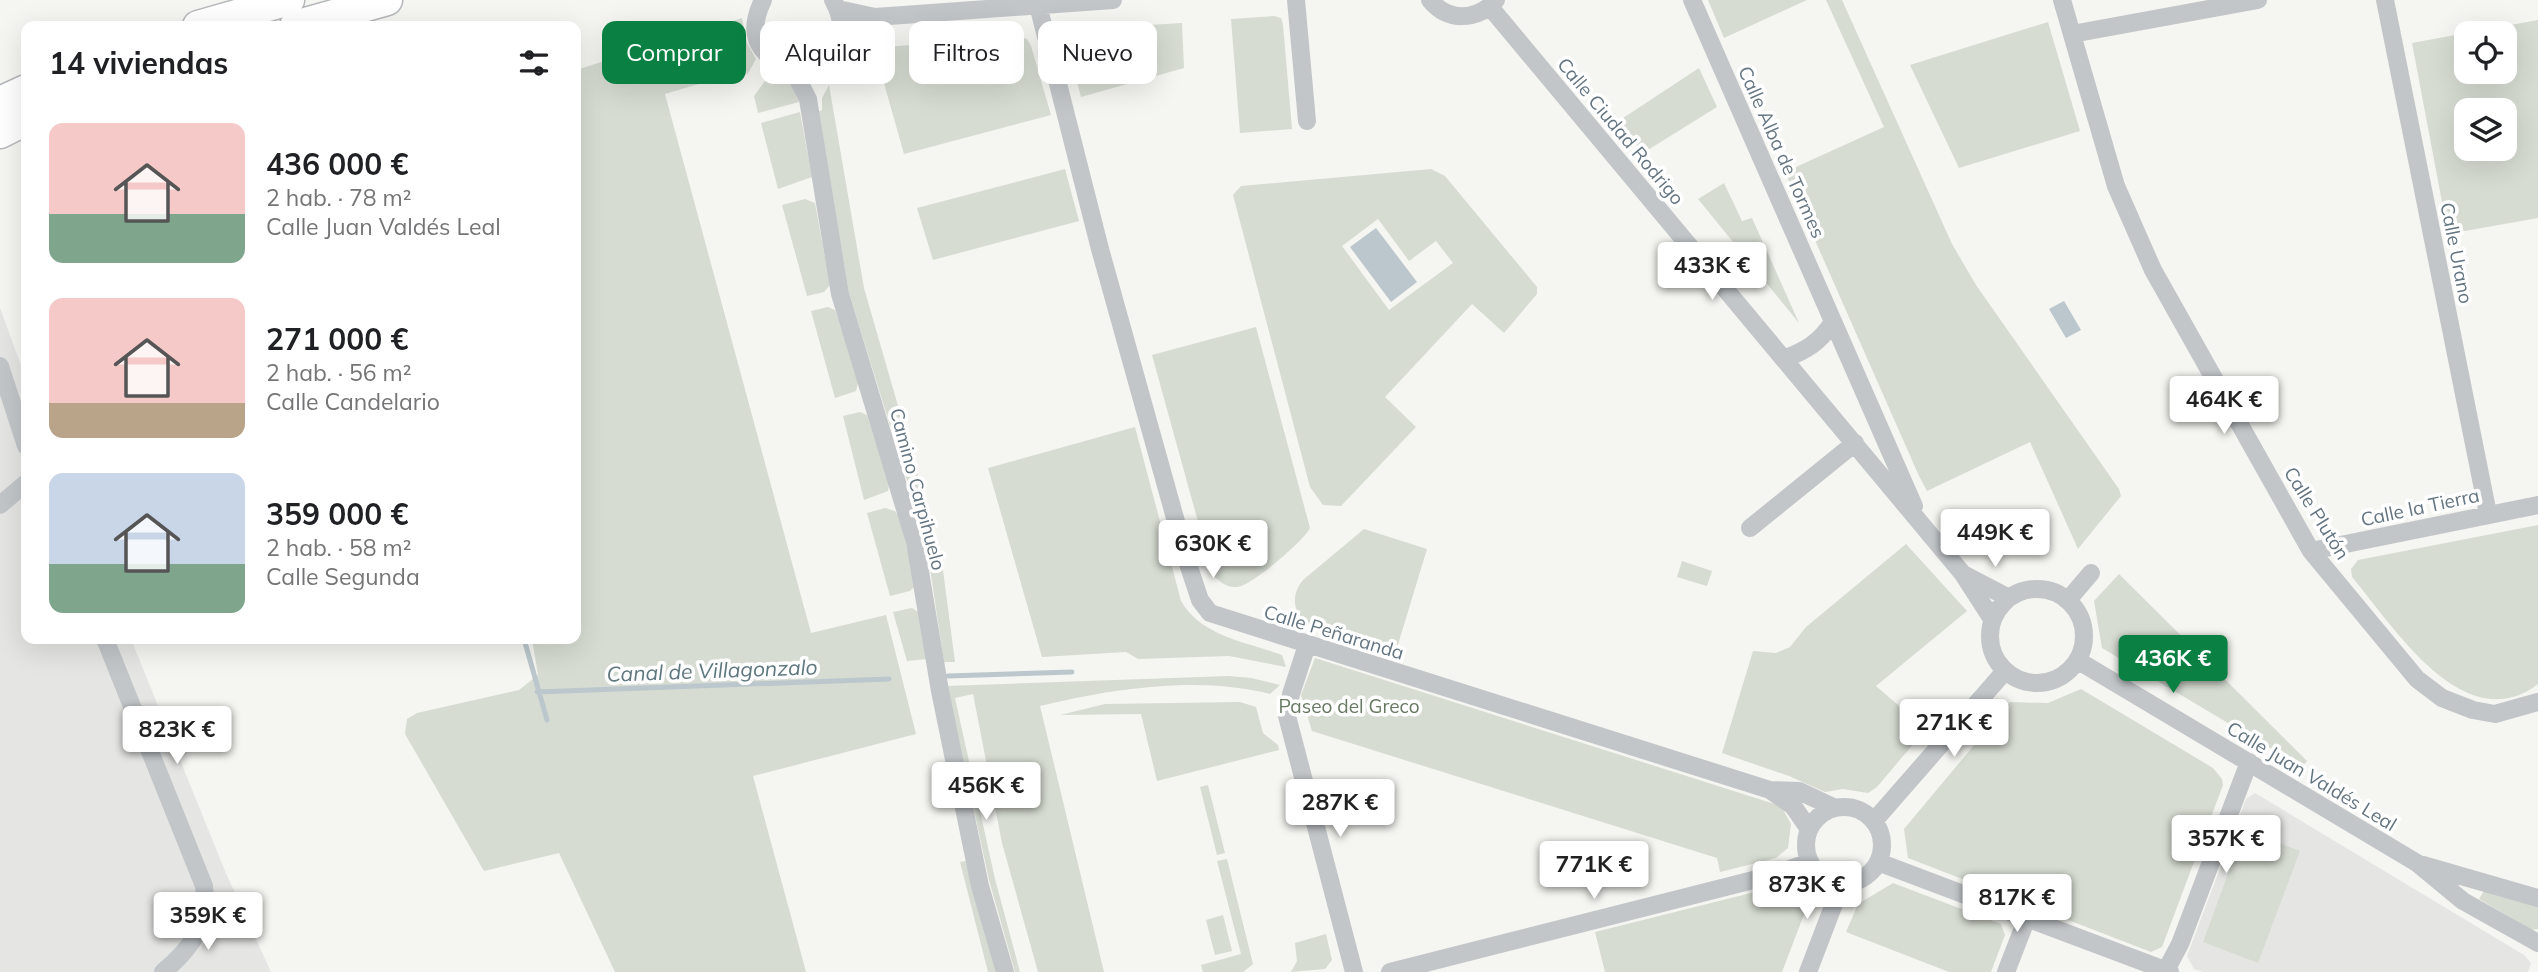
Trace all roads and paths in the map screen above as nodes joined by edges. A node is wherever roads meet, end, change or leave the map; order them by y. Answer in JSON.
{"nodes":[{"id":1,"x":289,"y":0,"type":"edge"},
{"id":2,"x":387,"y":0,"type":"edge"},
{"id":3,"x":763,"y":0,"type":"edge"},
{"id":4,"x":1113,"y":0,"type":"edge"},
{"id":5,"x":1296,"y":0,"type":"edge"},
{"id":6,"x":1430,"y":0,"type":"edge"},
{"id":7,"x":1692,"y":0,"type":"edge"},
{"id":8,"x":2062,"y":0,"type":"edge"},
{"id":9,"x":2258,"y":0,"type":"edge"},
{"id":10,"x":2385,"y":0,"type":"edge"},
{"id":11,"x":1493,"y":3,"type":"edge"},
{"id":12,"x":835,"y":5,"type":"edge"},
{"id":13,"x":1038,"y":5,"type":"junction"},
{"id":14,"x":875,"y":17,"type":"junction"},
{"id":15,"x":216,"y":21,"type":"edge"},
{"id":16,"x":313,"y":21,"type":"edge"},
{"id":17,"x":867,"y":21,"type":"edge"},
{"id":18,"x":2072,"y":34,"type":"junction"},
{"id":19,"x":760,"y":40,"type":"edge"},
{"id":20,"x":800,"y":84,"type":"edge"},
{"id":21,"x":812,"y":84,"type":"edge"},
{"id":22,"x":808,"y":99,"type":"junction"},
{"id":23,"x":1307,"y":121,"type":"dead end"},
{"id":24,"x":1833,"y":322,"type":"junction"},
{"id":25,"x":1784,"y":359,"type":"junction"},
{"id":26,"x":0,"y":366,"type":"edge"},
{"id":27,"x":21,"y":431,"type":"edge"},
{"id":28,"x":1855,"y":443,"type":"junction"},
{"id":29,"x":21,"y":487,"type":"edge"},
{"id":30,"x":0,"y":505,"type":"edge"},
{"id":31,"x":2538,"y":505,"type":"edge"},
{"id":32,"x":2488,"y":514,"type":"junction"},
{"id":33,"x":1920,"y":522,"type":"junction"},
{"id":34,"x":1750,"y":528,"type":"dead end"},
{"id":35,"x":2311,"y":551,"type":"junction"},
{"id":36,"x":2091,"y":573,"type":"dead end"},
{"id":37,"x":1963,"y":574,"type":"junction"},
{"id":38,"x":2009,"y":598,"type":"junction"},
{"id":39,"x":2068,"y":600,"type":"junction"},
{"id":40,"x":1992,"y":619,"type":"junction"},
{"id":41,"x":107,"y":644,"type":"edge"},
{"id":42,"x":1307,"y":645,"type":"junction"},
{"id":43,"x":2077,"y":660,"type":"junction"},
{"id":44,"x":2006,"y":671,"type":"junction"},
{"id":45,"x":2538,"y":702,"type":"edge"},
{"id":46,"x":2249,"y":762,"type":"junction"},
{"id":47,"x":1770,"y":790,"type":"junction"},
{"id":48,"x":1835,"y":808,"type":"junction"},
{"id":49,"x":1874,"y":821,"type":"junction"},
{"id":50,"x":1809,"y":829,"type":"junction"},
{"id":51,"x":1809,"y":862,"type":"junction"},
{"id":52,"x":1878,"y":862,"type":"junction"},
{"id":53,"x":2417,"y":863,"type":"junction"},
{"id":54,"x":1842,"y":883,"type":"junction"},
{"id":55,"x":2538,"y":898,"type":"edge"},
{"id":56,"x":2027,"y":918,"type":"junction"},
{"id":57,"x":2538,"y":943,"type":"edge"},
{"id":58,"x":2167,"y":971,"type":"edge"},
{"id":59,"x":163,"y":972,"type":"edge"},
{"id":60,"x":1005,"y":972,"type":"edge"},
{"id":61,"x":1354,"y":972,"type":"edge"},
{"id":62,"x":1390,"y":972,"type":"edge"},
{"id":63,"x":1808,"y":972,"type":"edge"},
{"id":64,"x":2006,"y":972,"type":"edge"}],
"edges":[{"from":1,"to":15,"type":"highway"},
{"from":2,"to":16,"type":"highway"},
{"from":3,"to":19,"type":"street"},
{"from":4,"to":13,"type":"street"},
{"from":5,"to":23,"type":"street"},
{"from":6,"to":11,"type":"street"},
{"from":7,"to":24,"type":"street","name":"Calle Alba de Tormes"},
{"from":8,"to":18,"type":"street","name":"Calle Plutón"},
{"from":9,"to":18,"type":"street"},
{"from":10,"to":32,"type":"street","name":"Calle Urano"},
{"from":11,"to":25,"type":"street","name":"Calle Ciudad Rodrigo"},
{"from":12,"to":14,"type":"street"},
{"from":13,"to":14,"type":"street"},
{"from":13,"to":42,"type":"street","name":"Calle Peñaranda"},
{"from":14,"to":17,"type":"street"},
{"from":18,"to":35,"type":"street","name":"Calle Plutón"},
{"from":20,"to":22,"type":"street","name":"Camino Carpihuelo"},
{"from":21,"to":22,"type":"street","name":"Camino Carpihuelo"},
{"from":22,"to":60,"type":"street","name":"Camino Carpihuelo"},
{"from":24,"to":25,"type":"street"},
{"from":24,"to":33,"type":"street","name":"Calle Alba de Tormes"},
{"from":25,"to":28,"type":"street","name":"Calle Ciudad Rodrigo"},
{"from":26,"to":27,"type":"street"},
{"from":28,"to":33,"type":"street","name":"Calle Ciudad Rodrigo"},
{"from":28,"to":34,"type":"street"},
{"from":29,"to":30,"type":"street"},
{"from":31,"to":32,"type":"street","name":"Calle la Tierra"},
{"from":32,"to":35,"type":"street","name":"Calle la Tierra"},
{"from":33,"to":37,"type":"street","name":"Calle Ciudad Rodrigo"},
{"from":35,"to":45,"type":"street","name":"Calle Plutón"},
{"from":36,"to":39,"type":"street"},
{"from":37,"to":38,"type":"street","name":"Calle Ciudad Rodrigo"},
{"from":37,"to":40,"type":"street","name":"Calle Ciudad Rodrigo"},
{"from":38,"to":39,"type":"street"},
{"from":38,"to":40,"type":"street"},
{"from":39,"to":43,"type":"street"},
{"from":40,"to":44,"type":"street"},
{"from":41,"to":59,"type":"street"},
{"from":42,"to":47,"type":"street","name":"Calle Peñaranda"},
{"from":42,"to":61,"type":"street"},
{"from":43,"to":44,"type":"street"},
{"from":43,"to":46,"type":"street","name":"Calle Juan Valdés Leal"},
{"from":44,"to":49,"type":"street"},
{"from":46,"to":53,"type":"street","name":"Calle Juan Valdés Leal"},
{"from":46,"to":58,"type":"street"},
{"from":47,"to":48,"type":"street","name":"Calle Peñaranda"},
{"from":47,"to":50,"type":"street","name":"Calle Peñaranda"},
{"from":48,"to":49,"type":"street"},
{"from":48,"to":50,"type":"street"},
{"from":49,"to":52,"type":"street"},
{"from":50,"to":51,"type":"street"},
{"from":51,"to":54,"type":"street"},
{"from":51,"to":62,"type":"street"},
{"from":52,"to":54,"type":"street"},
{"from":52,"to":56,"type":"street"},
{"from":53,"to":55,"type":"street","name":"Calle Juan Valdés Leal"},
{"from":53,"to":57,"type":"street","name":"Calle Juan Valdés Leal"},
{"from":54,"to":63,"type":"street"},
{"from":56,"to":58,"type":"street"},
{"from":56,"to":64,"type":"street"}]}
